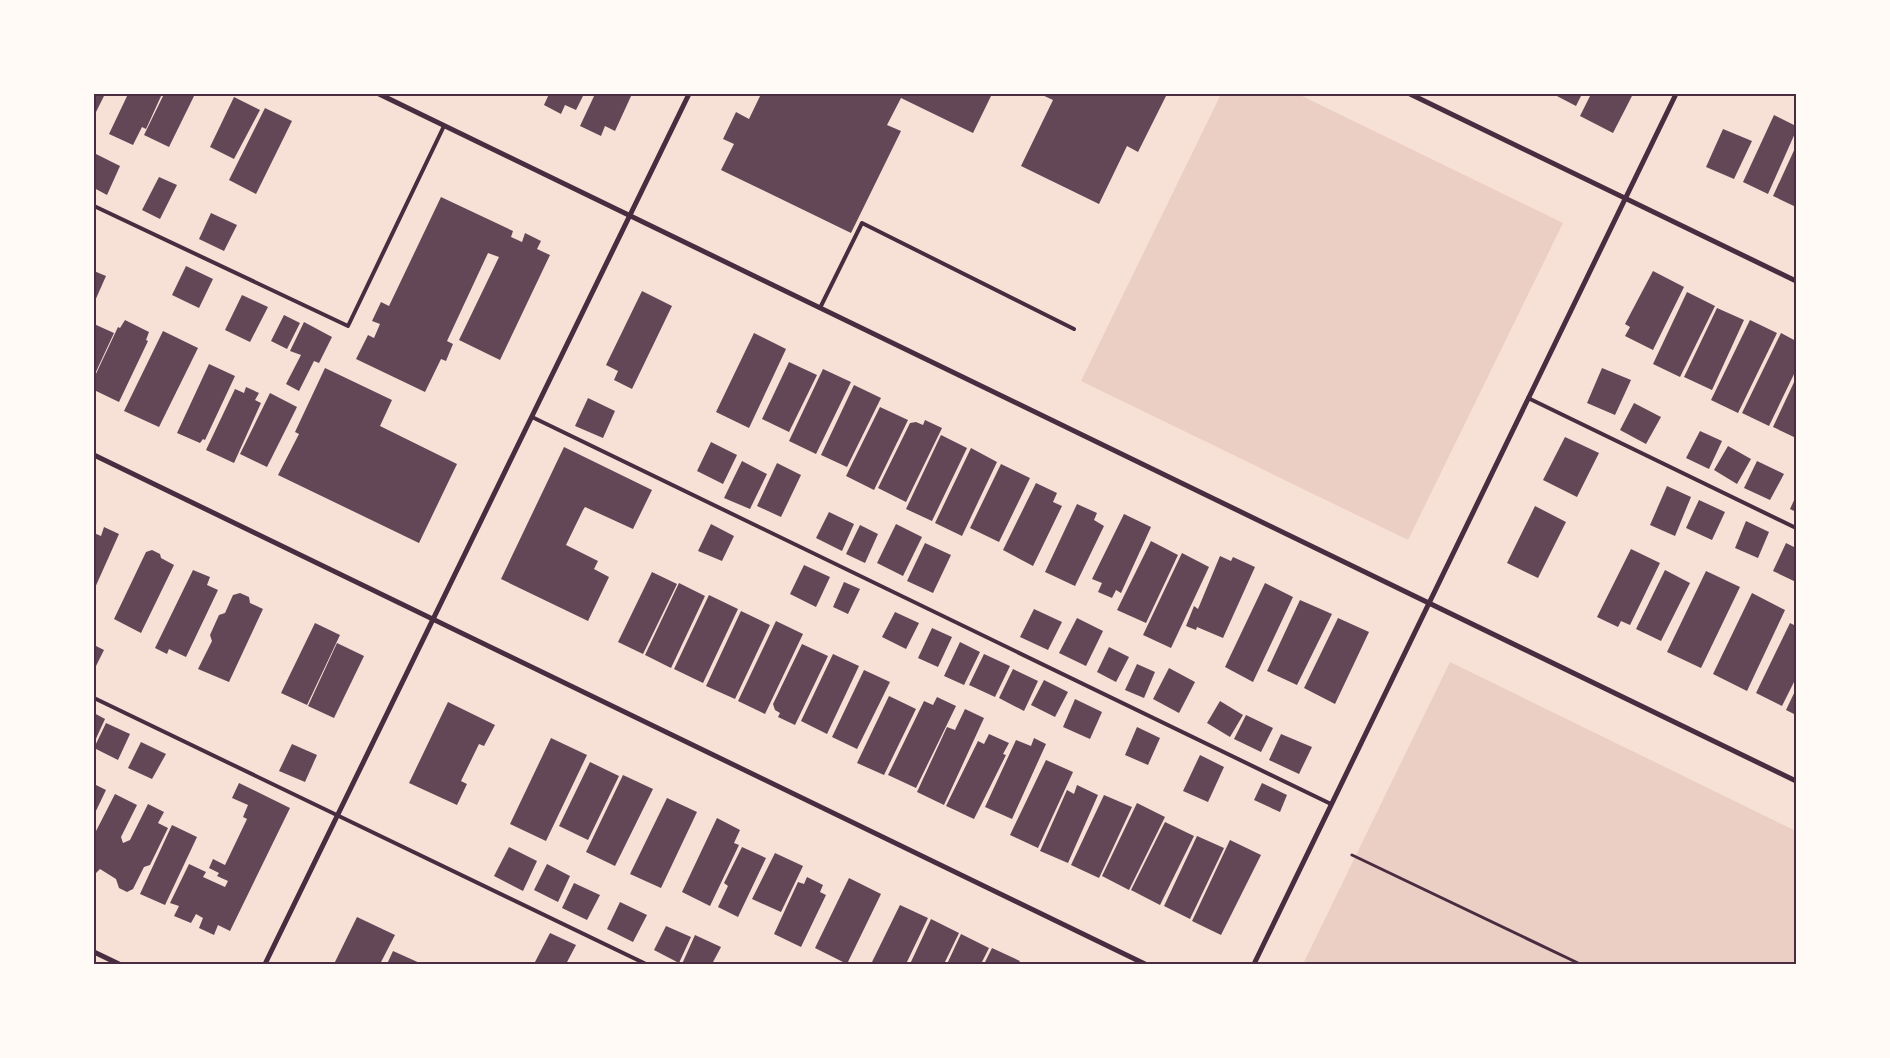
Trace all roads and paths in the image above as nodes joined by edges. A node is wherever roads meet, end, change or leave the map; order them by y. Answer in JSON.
{"nodes":[{"id":1,"x":379,"y":94,"type":"edge"},
{"id":2,"x":689,"y":94,"type":"edge"},
{"id":3,"x":1410,"y":94,"type":"edge"},
{"id":4,"x":1676,"y":94,"type":"edge"},
{"id":5,"x":444,"y":126,"type":"junction"},
{"id":6,"x":1625,"y":198,"type":"junction"},
{"id":7,"x":94,"y":206,"type":"edge"},
{"id":8,"x":630,"y":215,"type":"junction"},
{"id":9,"x":1796,"y":281,"type":"edge"},
{"id":10,"x":820,"y":308,"type":"junction"},
{"id":11,"x":1074,"y":329,"type":"dead end"},
{"id":12,"x":1528,"y":398,"type":"junction"},
{"id":13,"x":532,"y":417,"type":"junction"},
{"id":14,"x":94,"y":455,"type":"edge"},
{"id":15,"x":1796,"y":528,"type":"edge"},
{"id":16,"x":1429,"y":602,"type":"junction"},
{"id":17,"x":433,"y":621,"type":"junction"},
{"id":18,"x":94,"y":698,"type":"edge"},
{"id":19,"x":1796,"y":781,"type":"edge"},
{"id":20,"x":1331,"y":804,"type":"junction"},
{"id":21,"x":338,"y":816,"type":"junction"},
{"id":22,"x":1352,"y":855,"type":"dead end"},
{"id":23,"x":94,"y":952,"type":"edge"},
{"id":24,"x":119,"y":964,"type":"edge"},
{"id":25,"x":265,"y":964,"type":"edge"},
{"id":26,"x":646,"y":964,"type":"edge"},
{"id":27,"x":1145,"y":964,"type":"edge"},
{"id":28,"x":1254,"y":964,"type":"edge"},
{"id":29,"x":1580,"y":964,"type":"edge"}],
"edges":[{"from":1,"to":5,"type":"street"},
{"from":2,"to":8,"type":"street"},
{"from":3,"to":6,"type":"street"},
{"from":4,"to":6,"type":"street"},
{"from":5,"to":7,"type":"lane"},
{"from":5,"to":8,"type":"street"},
{"from":6,"to":9,"type":"street"},
{"from":6,"to":12,"type":"street"},
{"from":8,"to":10,"type":"street"},
{"from":8,"to":13,"type":"street"},
{"from":10,"to":11,"type":"lane"},
{"from":10,"to":16,"type":"street"},
{"from":12,"to":15,"type":"lane"},
{"from":12,"to":16,"type":"street"},
{"from":13,"to":17,"type":"street"},
{"from":13,"to":20,"type":"lane"},
{"from":14,"to":17,"type":"street"},
{"from":16,"to":19,"type":"street"},
{"from":16,"to":20,"type":"street"},
{"from":17,"to":21,"type":"street"},
{"from":17,"to":27,"type":"street"},
{"from":18,"to":21,"type":"lane"},
{"from":20,"to":28,"type":"street"},
{"from":21,"to":25,"type":"street"},
{"from":21,"to":26,"type":"lane"},
{"from":22,"to":29,"type":"path"},
{"from":23,"to":24,"type":"street"}]}
